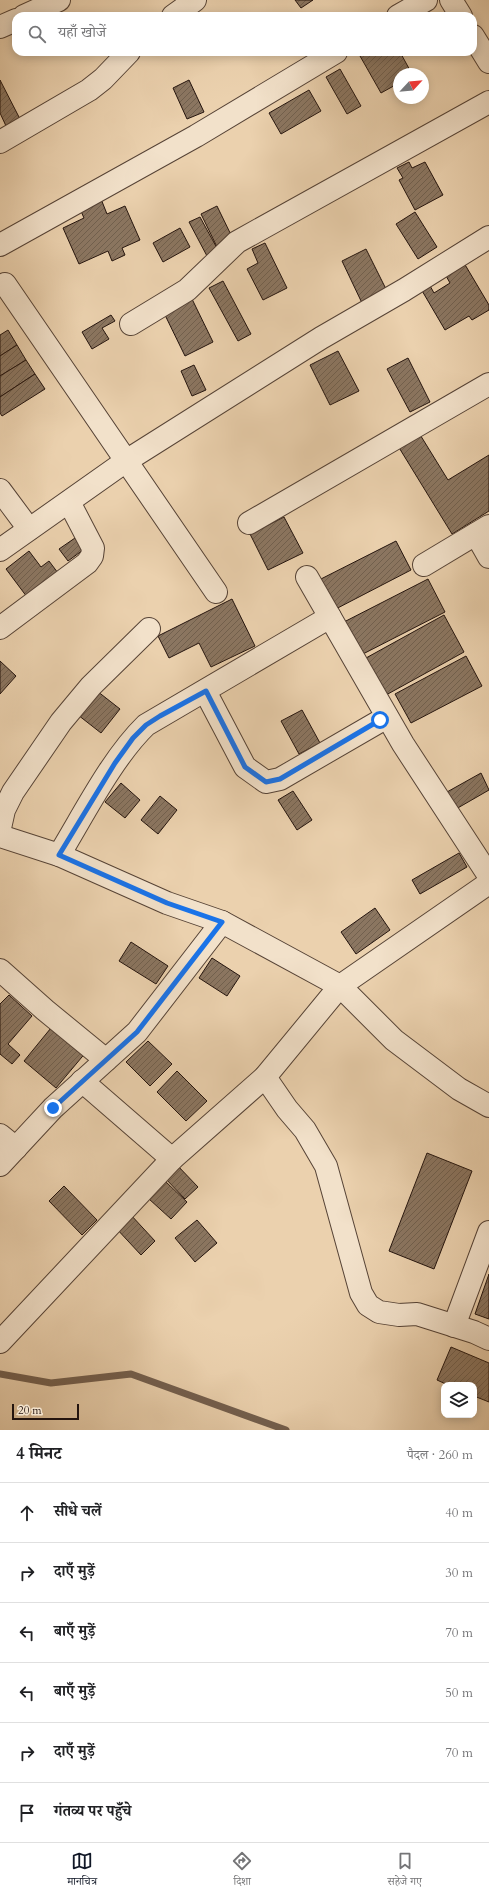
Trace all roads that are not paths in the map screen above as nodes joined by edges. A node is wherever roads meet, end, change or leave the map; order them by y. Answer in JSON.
{"nodes":[{"id":1,"x":59,"y":0,"type":"edge"},
{"id":2,"x":195,"y":0,"type":"edge"},
{"id":3,"x":426,"y":0,"type":"edge"},
{"id":4,"x":451,"y":0,"type":"edge"},
{"id":5,"x":33,"y":12,"type":"edge"},
{"id":6,"x":178,"y":12,"type":"edge"},
{"id":7,"x":405,"y":12,"type":"edge"},
{"id":8,"x":458,"y":12,"type":"edge"},
{"id":9,"x":12,"y":22,"type":"edge"},
{"id":10,"x":0,"y":27,"type":"edge"},
{"id":11,"x":477,"y":42,"type":"edge"},
{"id":12,"x":125,"y":56,"type":"edge"},
{"id":13,"x":329,"y":56,"type":"edge"},
{"id":14,"x":489,"y":62,"type":"edge"},
{"id":15,"x":489,"y":102,"type":"edge"},
{"id":16,"x":0,"y":142,"type":"edge"},
{"id":17,"x":489,"y":237,"type":"edge"},
{"id":18,"x":0,"y":245,"type":"edge"},
{"id":19,"x":5,"y":284,"type":"dead end"},
{"id":20,"x":131,"y":324,"type":"dead end"},
{"id":21,"x":489,"y":384,"type":"edge"},
{"id":22,"x":126,"y":461,"type":"junction"},
{"id":23,"x":0,"y":490,"type":"edge"},
{"id":24,"x":69,"y":502,"type":"junction"},
{"id":25,"x":249,"y":523,"type":"dead end"},
{"id":26,"x":29,"y":529,"type":"junction"},
{"id":27,"x":482,"y":530,"type":"edge"},
{"id":28,"x":0,"y":550,"type":"edge"},
{"id":29,"x":489,"y":557,"type":"edge"},
{"id":30,"x":424,"y":565,"type":"dead end"},
{"id":31,"x":307,"y":577,"type":"dead end"},
{"id":32,"x":216,"y":592,"type":"dead end"},
{"id":33,"x":330,"y":617,"type":"junction"},
{"id":34,"x":0,"y":628,"type":"edge"},
{"id":35,"x":149,"y":628,"type":"dead end"},
{"id":36,"x":206,"y":691,"type":"junction"},
{"id":37,"x":387,"y":717,"type":"junction"},
{"id":38,"x":0,"y":828,"type":"edge"},
{"id":39,"x":0,"y":836,"type":"edge"},
{"id":40,"x":59,"y":855,"type":"junction"},
{"id":41,"x":489,"y":876,"type":"edge"},
{"id":42,"x":489,"y":883,"type":"edge"},
{"id":43,"x":222,"y":922,"type":"junction"},
{"id":44,"x":0,"y":970,"type":"edge"},
{"id":45,"x":340,"y":986,"type":"junction"},
{"id":46,"x":106,"y":1060,"type":"junction"},
{"id":47,"x":265,"y":1077,"type":"junction"},
{"id":48,"x":82,"y":1081,"type":"junction"},
{"id":49,"x":489,"y":1106,"type":"edge"},
{"id":50,"x":8,"y":1141,"type":"edge"},
{"id":51,"x":172,"y":1159,"type":"junction"},
{"id":52,"x":0,"y":1165,"type":"edge"},
{"id":53,"x":489,"y":1232,"type":"edge"},
{"id":54,"x":454,"y":1326,"type":"junction"},
{"id":55,"x":489,"y":1339,"type":"edge"},
{"id":56,"x":0,"y":1342,"type":"edge"}],
"edges":[{"from":1,"to":5,"type":"street"},
{"from":2,"to":6,"type":"street"},
{"from":3,"to":7,"type":"street"},
{"from":4,"to":8,"type":"street"},
{"from":9,"to":10,"type":"street"},
{"from":11,"to":14,"type":"street"},
{"from":12,"to":16,"type":"street"},
{"from":13,"to":18,"type":"street"},
{"from":15,"to":20,"type":"street"},
{"from":17,"to":22,"type":"street"},
{"from":19,"to":22,"type":"street"},
{"from":21,"to":25,"type":"street"},
{"from":22,"to":24,"type":"street"},
{"from":22,"to":32,"type":"street"},
{"from":23,"to":26,"type":"street"},
{"from":24,"to":26,"type":"street"},
{"from":24,"to":34,"type":"street"},
{"from":26,"to":28,"type":"street"},
{"from":27,"to":29,"type":"street"},
{"from":27,"to":30,"type":"street"},
{"from":31,"to":33,"type":"street"},
{"from":33,"to":36,"type":"street"},
{"from":33,"to":37,"type":"street"},
{"from":35,"to":38,"type":"street"},
{"from":36,"to":37,"type":"street"},
{"from":36,"to":40,"type":"street"},
{"from":37,"to":41,"type":"street"},
{"from":39,"to":40,"type":"street"},
{"from":40,"to":43,"type":"street"},
{"from":42,"to":45,"type":"street"},
{"from":43,"to":45,"type":"street"},
{"from":43,"to":46,"type":"street"},
{"from":44,"to":46,"type":"street"},
{"from":45,"to":47,"type":"street"},
{"from":45,"to":49,"type":"street"},
{"from":46,"to":48,"type":"street"},
{"from":47,"to":51,"type":"street"},
{"from":47,"to":54,"type":"street"},
{"from":48,"to":50,"type":"street"},
{"from":48,"to":51,"type":"street"},
{"from":50,"to":52,"type":"street"},
{"from":51,"to":56,"type":"street"},
{"from":53,"to":54,"type":"street"},
{"from":54,"to":55,"type":"street"}]}
